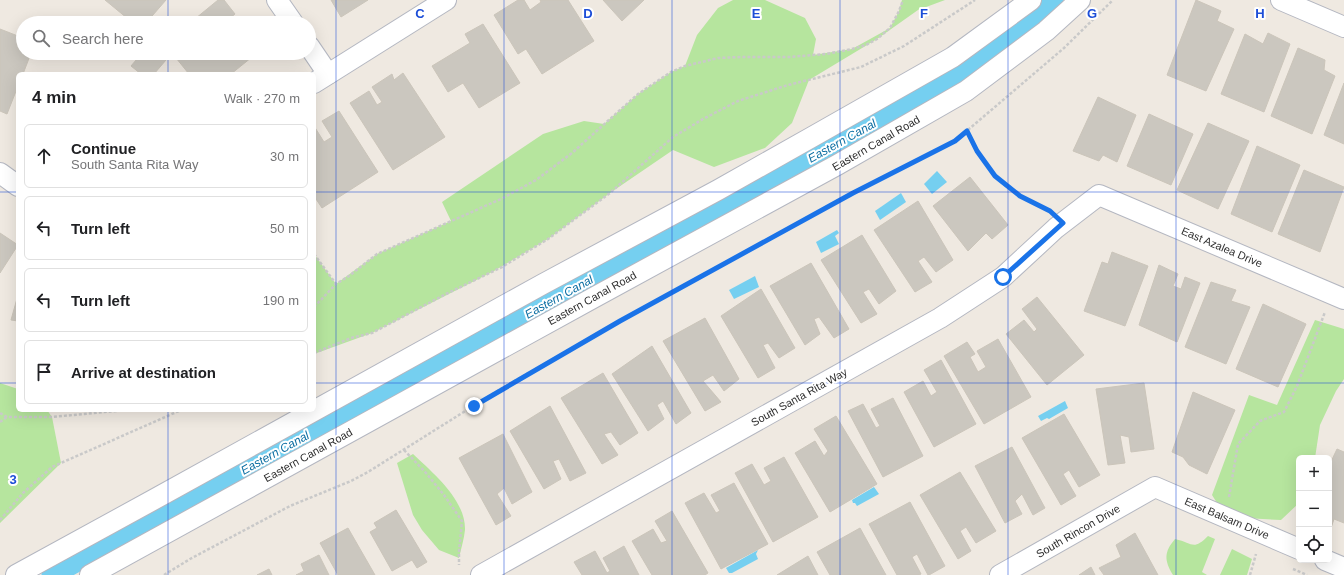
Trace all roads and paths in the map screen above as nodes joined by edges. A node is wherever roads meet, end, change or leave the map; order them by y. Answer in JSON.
{"nodes":[{"id":1,"x":277,"y":0,"type":"edge"},
{"id":2,"x":446,"y":0,"type":"edge"},
{"id":3,"x":903,"y":0,"type":"edge"},
{"id":4,"x":975,"y":0,"type":"edge"},
{"id":5,"x":1031,"y":0,"type":"edge"},
{"id":6,"x":1080,"y":0,"type":"edge"},
{"id":7,"x":1113,"y":0,"type":"edge"},
{"id":8,"x":1281,"y":0,"type":"edge"},
{"id":9,"x":288,"y":16,"type":"edge"},
{"id":10,"x":1344,"y":27,"type":"edge"},
{"id":11,"x":314,"y":60,"type":"edge"},
{"id":12,"x":321,"y":78,"type":"edge"},
{"id":13,"x":967,"y":131,"type":"junction"},
{"id":14,"x":0,"y":173,"type":"edge"},
{"id":15,"x":16,"y":185,"type":"edge"},
{"id":16,"x":1099,"y":195,"type":"joint"},
{"id":17,"x":1063,"y":223,"type":"junction"},
{"id":18,"x":316,"y":257,"type":"edge"},
{"id":19,"x":336,"y":284,"type":"junction"},
{"id":20,"x":1338,"y":296,"type":"edge"},
{"id":21,"x":316,"y":305,"type":"edge"},
{"id":22,"x":316,"y":352,"type":"edge"},
{"id":23,"x":316,"y":410,"type":"edge"},
{"id":24,"x":105,"y":412,"type":"edge"},
{"id":25,"x":176,"y":412,"type":"edge"},
{"id":26,"x":312,"y":412,"type":"edge"},
{"id":27,"x":0,"y":413,"type":"edge"},
{"id":28,"x":7,"y":417,"type":"junction"},
{"id":29,"x":0,"y":422,"type":"edge"},
{"id":30,"x":404,"y":450,"type":"junction"},
{"id":31,"x":1155,"y":487,"type":"joint"},
{"id":32,"x":1226,"y":517,"type":"junction"},
{"id":33,"x":0,"y":520,"type":"edge"},
{"id":34,"x":1296,"y":548,"type":"edge"},
{"id":35,"x":1256,"y":554,"type":"dead end"},
{"id":36,"x":1332,"y":563,"type":"edge"},
{"id":37,"x":459,"y":565,"type":"dead end"},
{"id":38,"x":1344,"y":568,"type":"edge"},
{"id":39,"x":487,"y":574,"type":"edge"},
{"id":40,"x":16,"y":575,"type":"edge"},
{"id":41,"x":90,"y":575,"type":"edge"},
{"id":42,"x":164,"y":575,"type":"edge"},
{"id":43,"x":1000,"y":575,"type":"edge"},
{"id":44,"x":1250,"y":575,"type":"edge"}],
"edges":[{"from":1,"to":9,"type":"street"},
{"from":2,"to":12,"type":"street"},
{"from":3,"to":19,"type":"path"},
{"from":4,"to":22,"type":"path"},
{"from":5,"to":23,"type":"street"},
{"from":6,"to":41,"type":"street","name":"Eastern Canal Road"},
{"from":7,"to":13,"type":"path"},
{"from":8,"to":10,"type":"street"},
{"from":11,"to":12,"type":"street"},
{"from":13,"to":17,"type":"path"},
{"from":13,"to":30,"type":"path"},
{"from":14,"to":15,"type":"street"},
{"from":16,"to":17,"type":"street","name":"South Santa Rita Way"},
{"from":16,"to":20,"type":"street","name":"East Azalea Drive"},
{"from":17,"to":39,"type":"street","name":"South Santa Rita Way"},
{"from":18,"to":19,"type":"path"},
{"from":19,"to":21,"type":"path"},
{"from":20,"to":32,"type":"path"},
{"from":24,"to":28,"type":"path"},
{"from":25,"to":33,"type":"path"},
{"from":26,"to":40,"type":"street"},
{"from":27,"to":28,"type":"path"},
{"from":28,"to":29,"type":"path"},
{"from":30,"to":37,"type":"path"},
{"from":30,"to":42,"type":"path"},
{"from":31,"to":32,"type":"street","name":"East Balsam Drive"},
{"from":31,"to":43,"type":"street","name":"South Rincon Drive"},
{"from":32,"to":34,"type":"street","name":"East Balsam Drive"},
{"from":35,"to":44,"type":"path"},
{"from":36,"to":38,"type":"street"}]}
